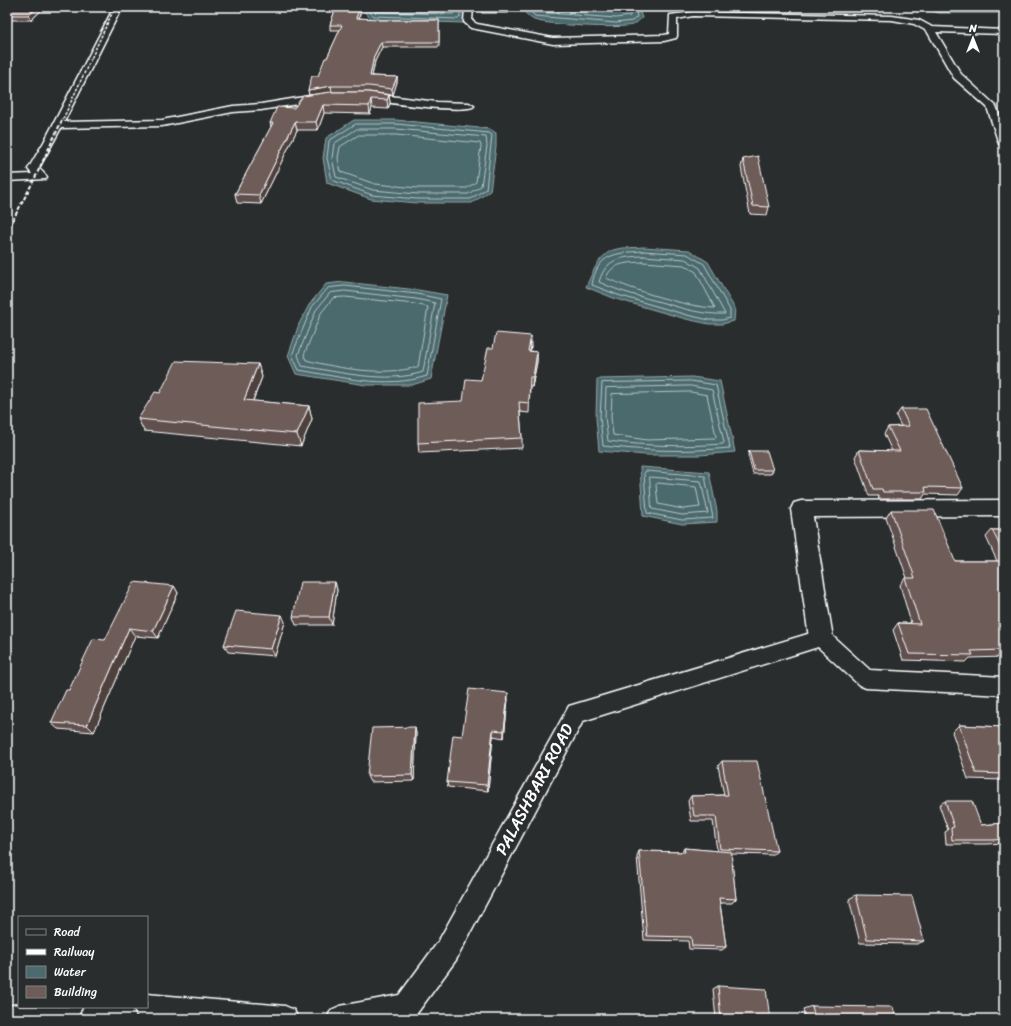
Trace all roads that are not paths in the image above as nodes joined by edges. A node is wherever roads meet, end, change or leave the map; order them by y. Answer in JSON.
{"nodes":[{"id":1,"x":118,"y":7,"type":"edge"},
{"id":2,"x":469,"y":7,"type":"edge"},
{"id":3,"x":930,"y":29,"type":"junction"},
{"id":4,"x":1004,"y":32,"type":"edge"},
{"id":5,"x":332,"y":96,"type":"edge"},
{"id":6,"x":354,"y":96,"type":"edge"},
{"id":7,"x":469,"y":106,"type":"dead end"},
{"id":8,"x":57,"y":125,"type":"junction"},
{"id":9,"x":1004,"y":144,"type":"edge"},
{"id":10,"x":7,"y":178,"type":"edge"},
{"id":11,"x":1004,"y":508,"type":"edge"},
{"id":12,"x":821,"y":638,"type":"junction"},
{"id":13,"x":1004,"y":686,"type":"edge"},
{"id":14,"x":148,"y":1007,"type":"edge"},
{"id":15,"x":64,"y":1008,"type":"edge"},
{"id":16,"x":7,"y":1019,"type":"edge"},
{"id":17,"x":285,"y":1019,"type":"edge"},
{"id":18,"x":340,"y":1019,"type":"edge"}],
"edges":[{"from":1,"to":8,"type":"street"},
{"from":2,"to":3,"type":"street"},
{"from":3,"to":4,"type":"street"},
{"from":3,"to":9,"type":"street"},
{"from":5,"to":8,"type":"street"},
{"from":6,"to":7,"type":"street"},
{"from":8,"to":10,"type":"street"},
{"from":11,"to":12,"type":"street"},
{"from":12,"to":13,"type":"street"},
{"from":12,"to":18,"type":"street","name":"PALASHBARI ROAD"},
{"from":14,"to":17,"type":"street"},
{"from":15,"to":16,"type":"street"}]}
